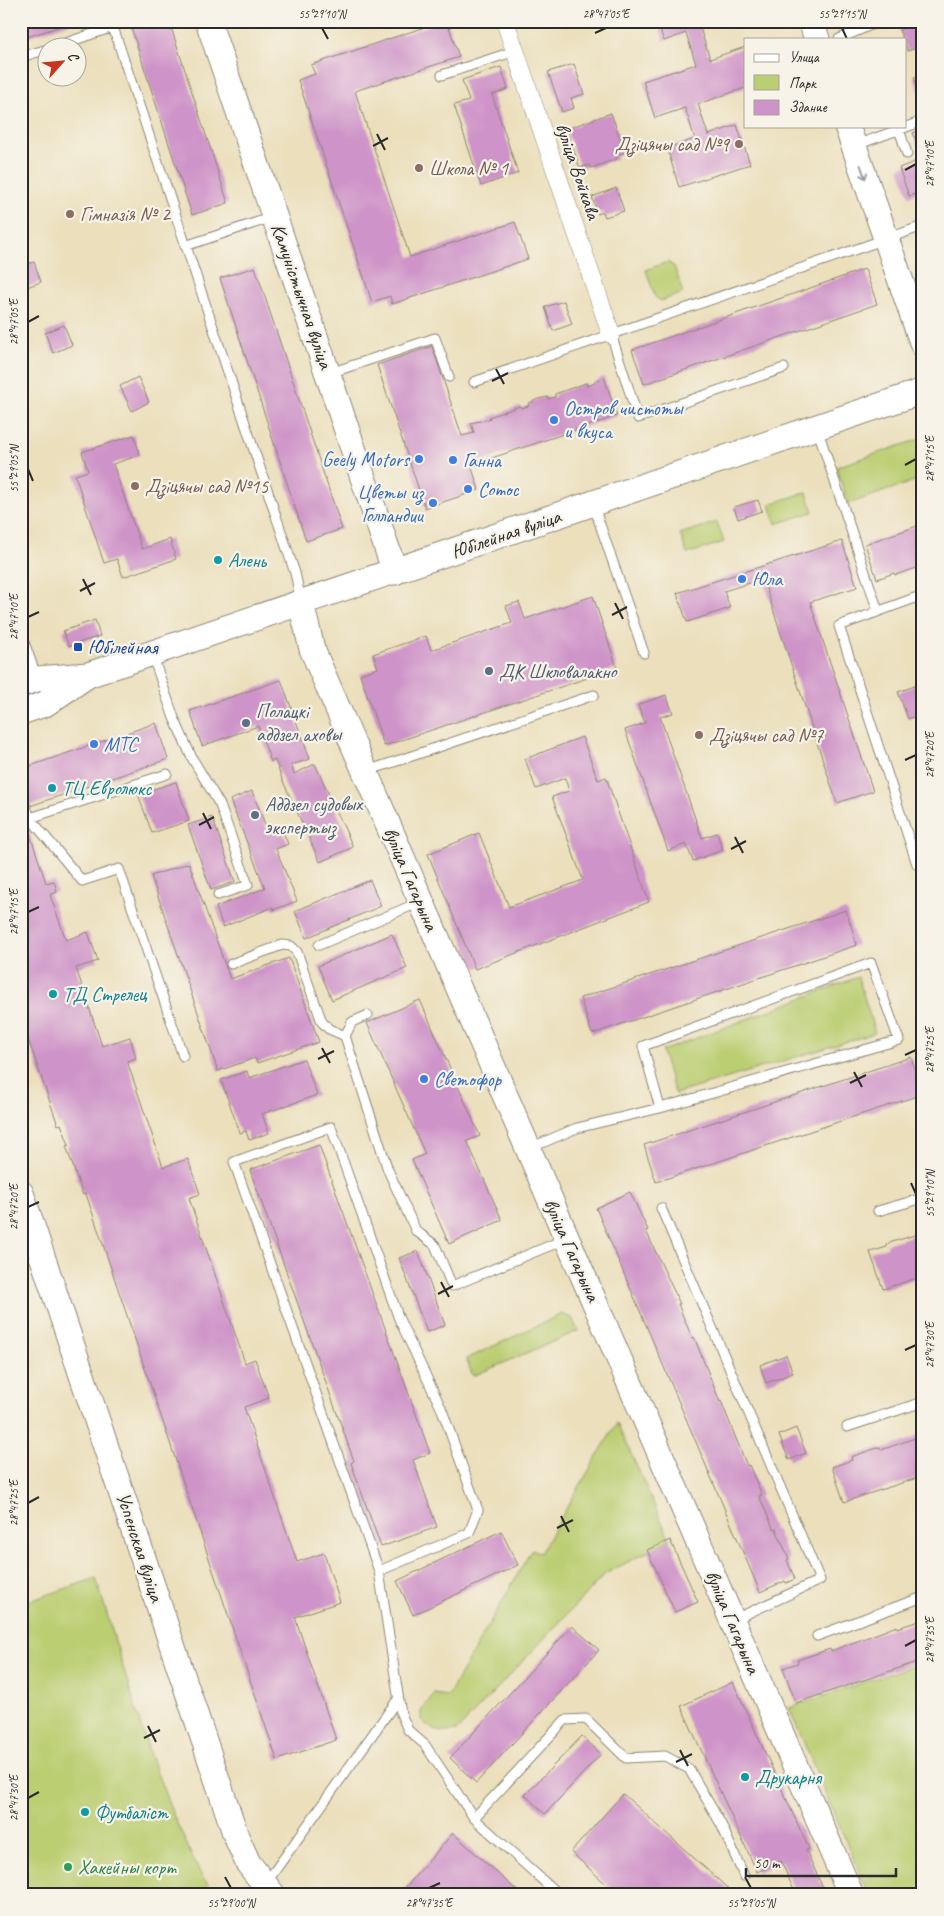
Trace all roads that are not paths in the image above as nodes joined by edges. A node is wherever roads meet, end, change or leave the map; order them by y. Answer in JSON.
{"nodes":[{"id":1,"x":208,"y":21,"type":"edge"},
{"id":2,"x":506,"y":21,"type":"edge"},
{"id":3,"x":811,"y":21,"type":"edge"},
{"id":4,"x":880,"y":21,"type":"edge"},
{"id":5,"x":79,"y":38,"type":"edge"},
{"id":6,"x":817,"y":38,"type":"edge"},
{"id":7,"x":841,"y":38,"type":"edge"},
{"id":8,"x":515,"y":51,"type":"junction"},
{"id":9,"x":38,"y":52,"type":"edge"},
{"id":10,"x":21,"y":57,"type":"edge"},
{"id":11,"x":442,"y":75,"type":"dead end"},
{"id":12,"x":923,"y":121,"type":"edge"},
{"id":13,"x":906,"y":127,"type":"edge"},
{"id":14,"x":902,"y":128,"type":"edge"},
{"id":15,"x":899,"y":129,"type":"junction"},
{"id":16,"x":850,"y":136,"type":"edge"},
{"id":17,"x":908,"y":154,"type":"dead end"},
{"id":18,"x":275,"y":217,"type":"junction"},
{"id":19,"x":923,"y":226,"type":"edge"},
{"id":20,"x":886,"y":239,"type":"junction"},
{"id":21,"x":185,"y":246,"type":"junction"},
{"id":22,"x":610,"y":334,"type":"junction"},
{"id":23,"x":923,"y":345,"type":"edge"},
{"id":24,"x":784,"y":368,"type":"dead end"},
{"id":25,"x":328,"y":373,"type":"junction"},
{"id":26,"x":449,"y":377,"type":"dead end"},
{"id":27,"x":474,"y":382,"type":"dead end"},
{"id":28,"x":923,"y":391,"type":"edge"},
{"id":29,"x":817,"y":428,"type":"junction"},
{"id":30,"x":593,"y":504,"type":"junction"},
{"id":31,"x":395,"y":572,"type":"junction"},
{"id":32,"x":923,"y":595,"type":"edge"},
{"id":33,"x":301,"y":603,"type":"junction"},
{"id":34,"x":878,"y":611,"type":"junction"},
{"id":35,"x":21,"y":634,"type":"edge"},
{"id":36,"x":644,"y":653,"type":"dead end"},
{"id":37,"x":152,"y":654,"type":"junction"},
{"id":38,"x":88,"y":676,"type":"junction"},
{"id":39,"x":29,"y":681,"type":"edge"},
{"id":40,"x":594,"y":695,"type":"dead end"},
{"id":41,"x":21,"y":712,"type":"edge"},
{"id":42,"x":365,"y":771,"type":"junction"},
{"id":43,"x":167,"y":774,"type":"dead end"},
{"id":44,"x":26,"y":807,"type":"dead end"},
{"id":45,"x":30,"y":818,"type":"junction"},
{"id":46,"x":923,"y":862,"type":"edge"},
{"id":47,"x":218,"y":896,"type":"dead end"},
{"id":48,"x":421,"y":902,"type":"junction"},
{"id":49,"x":319,"y":945,"type":"dead end"},
{"id":50,"x":231,"y":964,"type":"dead end"},
{"id":51,"x":368,"y":1015,"type":"dead end"},
{"id":52,"x":345,"y":1036,"type":"junction"},
{"id":53,"x":183,"y":1056,"type":"dead end"},
{"id":54,"x":660,"y":1108,"type":"junction"},
{"id":55,"x":527,"y":1149,"type":"junction"},
{"id":56,"x":21,"y":1192,"type":"edge"},
{"id":57,"x":923,"y":1198,"type":"edge"},
{"id":58,"x":661,"y":1208,"type":"dead end"},
{"id":59,"x":878,"y":1211,"type":"dead end"},
{"id":60,"x":567,"y":1238,"type":"junction"},
{"id":61,"x":923,"y":1402,"type":"edge"},
{"id":62,"x":847,"y":1427,"type":"dead end"},
{"id":63,"x":379,"y":1571,"type":"junction"},
{"id":64,"x":923,"y":1597,"type":"edge"},
{"id":65,"x":733,"y":1620,"type":"junction"},
{"id":66,"x":817,"y":1636,"type":"dead end"},
{"id":67,"x":398,"y":1699,"type":"junction"},
{"id":68,"x":474,"y":1818,"type":"junction"},
{"id":69,"x":744,"y":1876,"type":"dead end"},
{"id":70,"x":268,"y":1890,"type":"edge"},
{"id":71,"x":559,"y":1895,"type":"edge"},
{"id":72,"x":851,"y":1895,"type":"edge"}],
"edges":[{"from":1,"to":18,"type":"main road","name":"Камуністычная вуліца"},
{"from":2,"to":8,"type":"street","name":"вуліца Войкава"},
{"from":3,"to":6,"type":"main road"},
{"from":4,"to":7,"type":"lane"},
{"from":5,"to":21,"type":"lane"},
{"from":8,"to":11,"type":"lane"},
{"from":8,"to":22,"type":"street","name":"вуліца Войкава"},
{"from":9,"to":10,"type":"lane"},
{"from":12,"to":13,"type":"lane"},
{"from":14,"to":15,"type":"lane"},
{"from":15,"to":16,"type":"lane"},
{"from":15,"to":17,"type":"lane"},
{"from":16,"to":20,"type":"main road","one_way":true},
{"from":18,"to":21,"type":"lane"},
{"from":18,"to":25,"type":"main road","name":"Камуністычная вуліца"},
{"from":19,"to":20,"type":"lane"},
{"from":20,"to":22,"type":"lane"},
{"from":20,"to":23,"type":"main road"},
{"from":21,"to":33,"type":"lane"},
{"from":22,"to":24,"type":"lane"},
{"from":22,"to":27,"type":"lane"},
{"from":25,"to":26,"type":"lane"},
{"from":25,"to":31,"type":"main road","name":"Камуністычная вуліца"},
{"from":28,"to":29,"type":"main road","name":"Юбілейная вуліца"},
{"from":29,"to":30,"type":"main road","name":"Юбілейная вуліца"},
{"from":29,"to":34,"type":"lane"},
{"from":30,"to":31,"type":"main road","name":"Юбілейная вуліца"},
{"from":30,"to":36,"type":"lane"},
{"from":31,"to":33,"type":"main road","name":"Юбілейная вуліца"},
{"from":32,"to":34,"type":"lane"},
{"from":33,"to":37,"type":"main road","name":"Юбілейная вуліца"},
{"from":33,"to":42,"type":"main road","name":"вуліца Гагарына"},
{"from":34,"to":46,"type":"lane"},
{"from":35,"to":39,"type":"lane"},
{"from":37,"to":38,"type":"main road","name":"Юбілейная вуліца"},
{"from":37,"to":47,"type":"lane"},
{"from":38,"to":39,"type":"main road","name":"Юбілейная вуліца"},
{"from":38,"to":41,"type":"main road","name":"Юбілейная вуліца"},
{"from":40,"to":42,"type":"lane"},
{"from":42,"to":48,"type":"main road","name":"вуліца Гагарына"},
{"from":43,"to":45,"type":"lane"},
{"from":44,"to":45,"type":"lane"},
{"from":45,"to":53,"type":"lane"},
{"from":48,"to":49,"type":"lane"},
{"from":48,"to":55,"type":"main road","name":"вуліца Гагарына"},
{"from":50,"to":52,"type":"lane"},
{"from":51,"to":52,"type":"lane"},
{"from":52,"to":60,"type":"lane"},
{"from":54,"to":54,"type":"lane"},
{"from":54,"to":55,"type":"lane"},
{"from":55,"to":60,"type":"main road","name":"вуліца Гагарына"},
{"from":56,"to":70,"type":"main road","name":"Успенская вуліца"},
{"from":57,"to":59,"type":"lane"},
{"from":58,"to":65,"type":"lane"},
{"from":60,"to":65,"type":"main road","name":"вуліца Гагарына"},
{"from":61,"to":62,"type":"lane"},
{"from":63,"to":63,"type":"lane"},
{"from":63,"to":67,"type":"lane"},
{"from":64,"to":66,"type":"lane"},
{"from":65,"to":72,"type":"main road","name":"вуліца Гагарына"},
{"from":67,"to":68,"type":"lane"},
{"from":67,"to":70,"type":"lane"},
{"from":68,"to":69,"type":"lane"},
{"from":68,"to":71,"type":"lane"}]}
